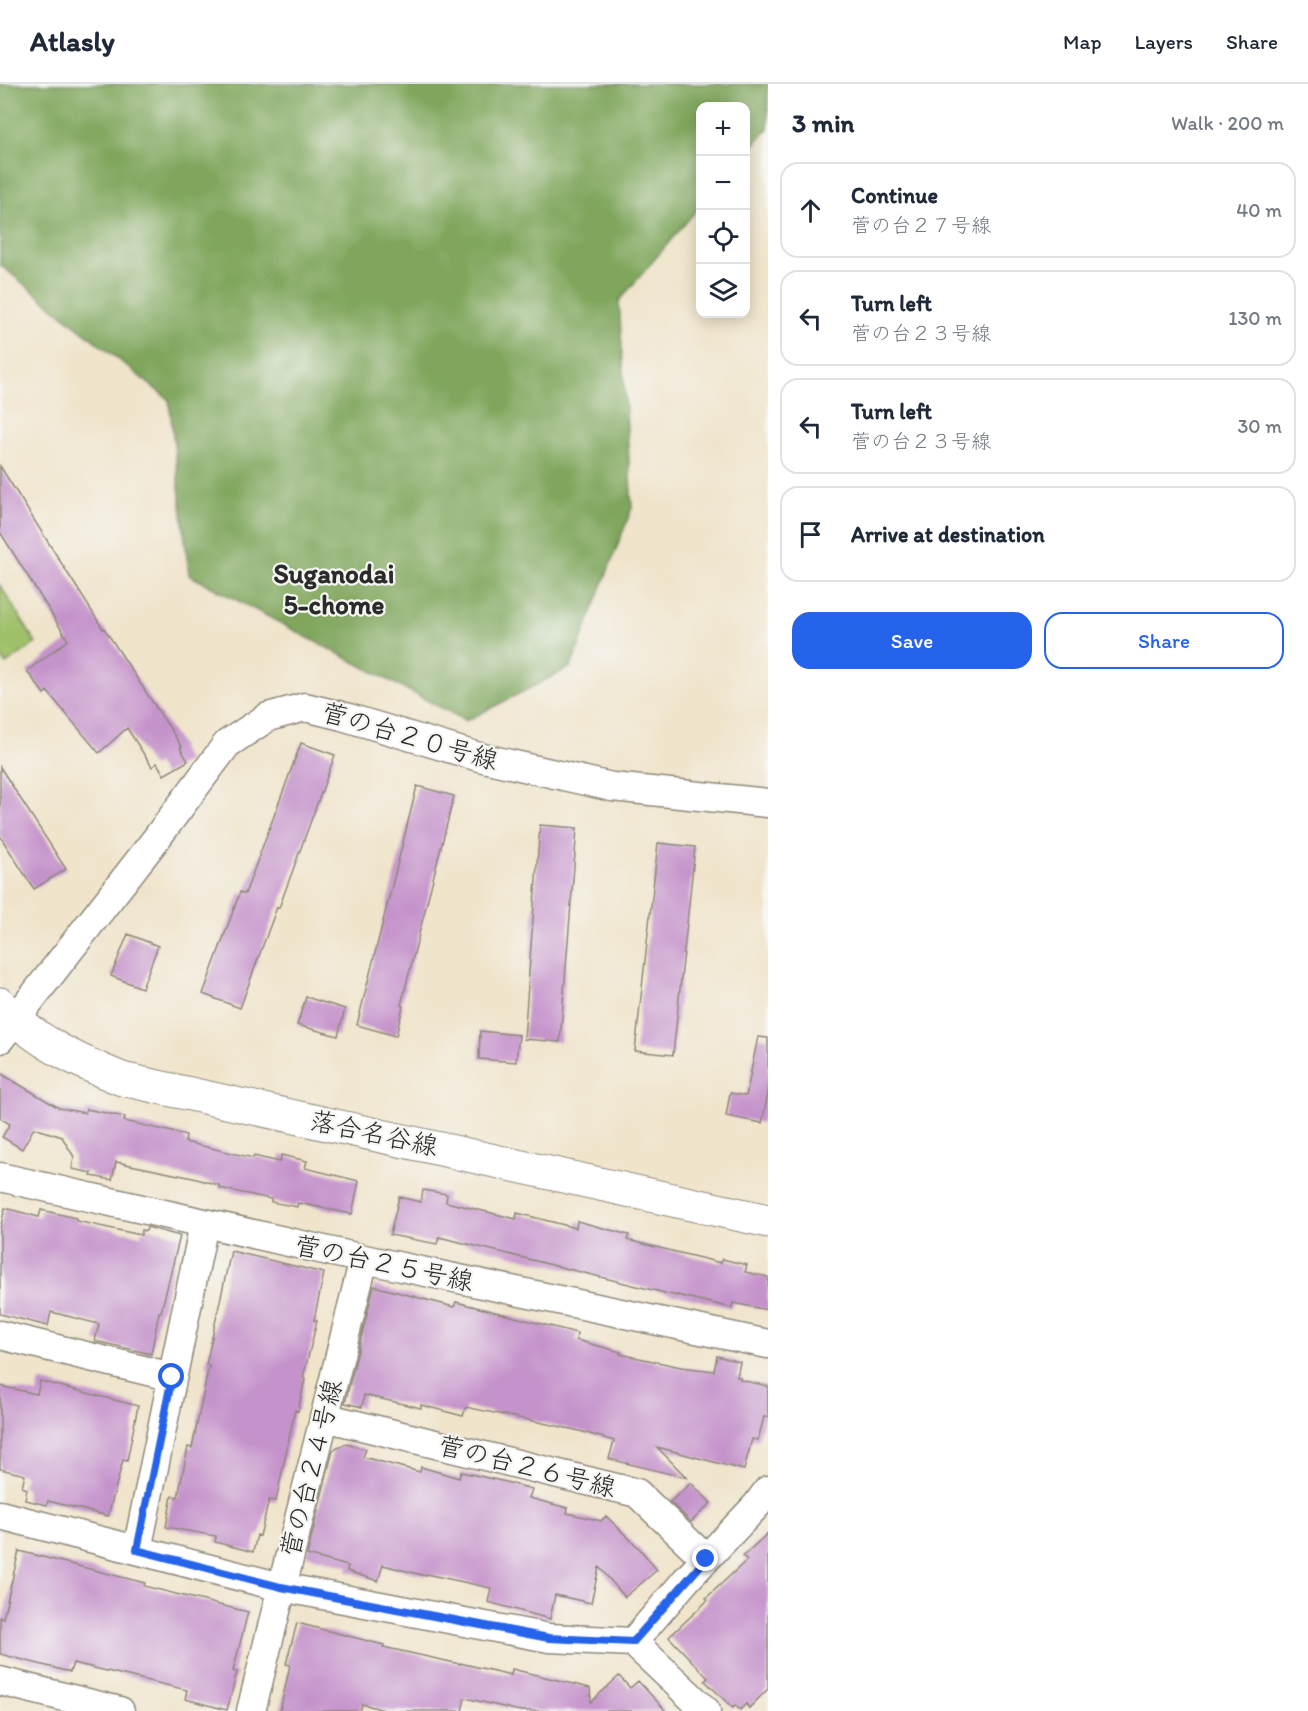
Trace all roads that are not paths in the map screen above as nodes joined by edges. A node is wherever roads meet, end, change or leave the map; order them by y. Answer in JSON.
{"nodes":[{"id":1,"x":768,"y":803,"type":"edge"},
{"id":2,"x":5,"y":1021,"type":"edge"},
{"id":3,"x":0,"y":1178,"type":"edge"},
{"id":4,"x":768,"y":1221,"type":"edge"},
{"id":5,"x":204,"y":1224,"type":"junction"},
{"id":6,"x":364,"y":1259,"type":"junction"},
{"id":7,"x":0,"y":1335,"type":"edge"},
{"id":8,"x":768,"y":1344,"type":"edge"},
{"id":9,"x":172,"y":1377,"type":"junction"},
{"id":10,"x":324,"y":1417,"type":"junction"},
{"id":11,"x":768,"y":1490,"type":"edge"},
{"id":12,"x":0,"y":1515,"type":"edge"},
{"id":13,"x":137,"y":1550,"type":"junction"},
{"id":14,"x":706,"y":1559,"type":"junction"},
{"id":15,"x":281,"y":1587,"type":"junction"},
{"id":16,"x":633,"y":1642,"type":"junction"},
{"id":17,"x":0,"y":1681,"type":"edge"},
{"id":18,"x":120,"y":1711,"type":"edge"},
{"id":19,"x":251,"y":1711,"type":"edge"},
{"id":20,"x":706,"y":1711,"type":"edge"}],
"edges":[{"from":1,"to":2,"type":"street","name":"菅の台２０号線"},
{"from":2,"to":4,"type":"street","name":"落合名谷線"},
{"from":3,"to":5,"type":"street","name":"菅の台２５号線"},
{"from":5,"to":6,"type":"street","name":"菅の台２５号線"},
{"from":5,"to":9,"type":"street"},
{"from":6,"to":8,"type":"street","name":"菅の台２５号線"},
{"from":6,"to":10,"type":"street","name":"菅の台２４号線"},
{"from":7,"to":9,"type":"street"},
{"from":9,"to":13,"type":"street"},
{"from":10,"to":14,"type":"street","name":"菅の台２６号線"},
{"from":10,"to":15,"type":"street","name":"菅の台２４号線"},
{"from":11,"to":14,"type":"street"},
{"from":12,"to":13,"type":"street"},
{"from":13,"to":15,"type":"street"},
{"from":14,"to":16,"type":"street"},
{"from":15,"to":16,"type":"street"},
{"from":15,"to":19,"type":"street","name":"菅の台２４号線"},
{"from":16,"to":20,"type":"street"},
{"from":17,"to":18,"type":"street"}]}
